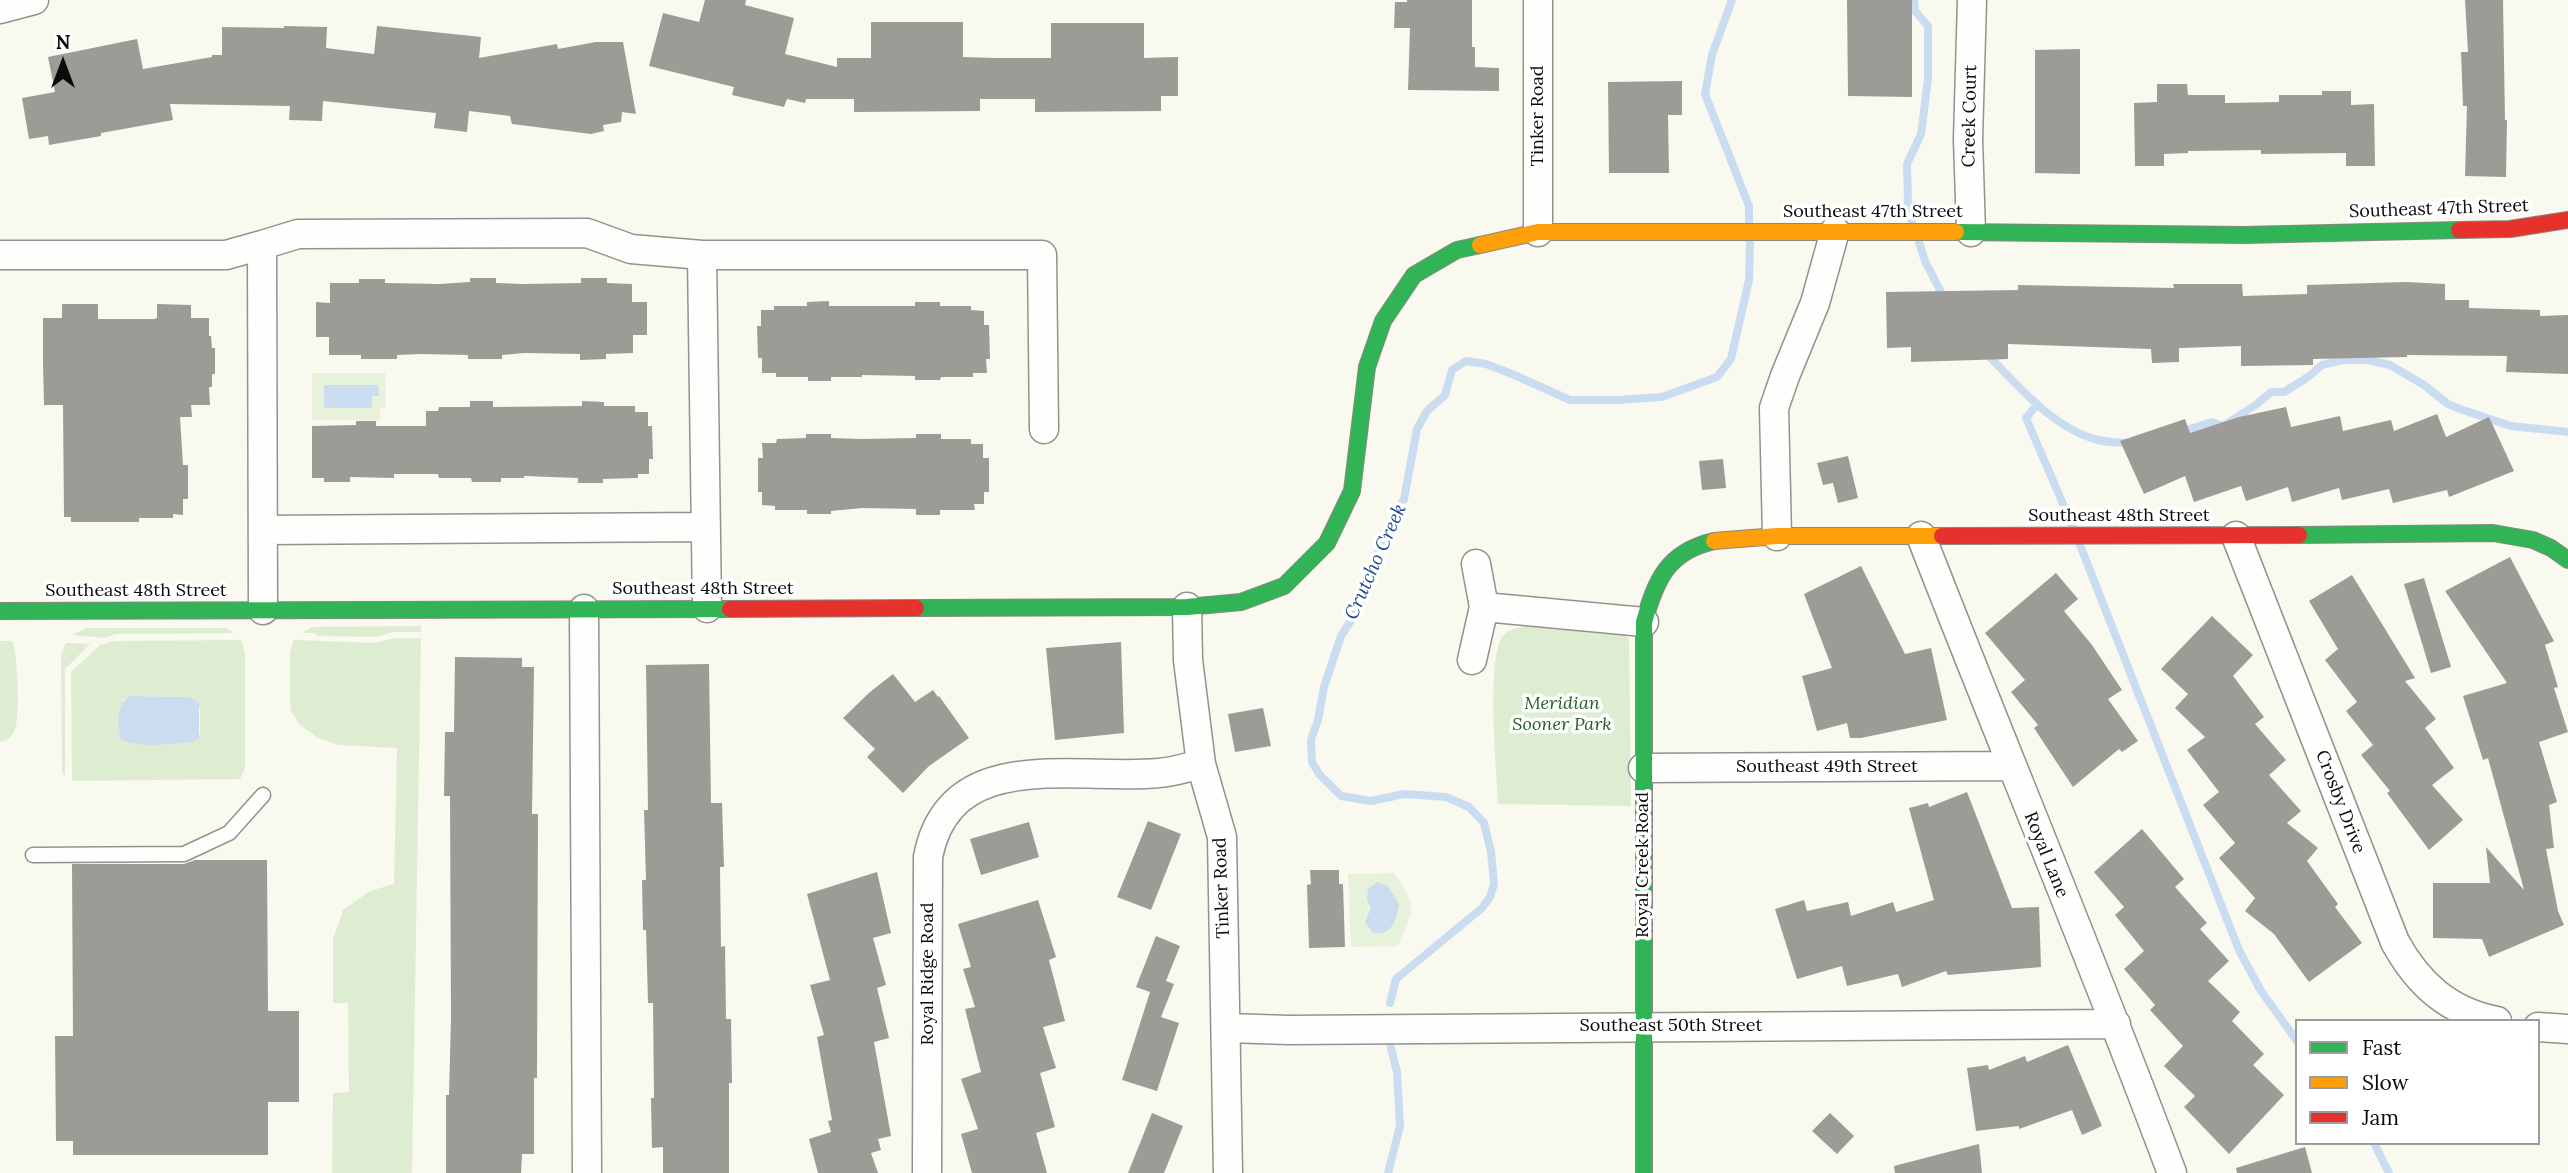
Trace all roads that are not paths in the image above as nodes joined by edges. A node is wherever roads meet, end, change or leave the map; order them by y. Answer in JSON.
{"nodes":[{"id":1,"x":34,"y":0,"type":"edge"},
{"id":2,"x":1538,"y":0,"type":"edge"},
{"id":3,"x":1972,"y":0,"type":"edge"},
{"id":4,"x":0,"y":9,"type":"edge"},
{"id":5,"x":2568,"y":220,"type":"edge"},
{"id":6,"x":1835,"y":231,"type":"junction"},
{"id":7,"x":1538,"y":232,"type":"junction"},
{"id":8,"x":1971,"y":232,"type":"junction"},
{"id":9,"x":262,"y":245,"type":"junction"},
{"id":10,"x":0,"y":255,"type":"edge"},
{"id":11,"x":702,"y":255,"type":"junction"},
{"id":12,"x":1044,"y":429,"type":"dead end"},
{"id":13,"x":1352,"y":491,"type":"joint"},
{"id":14,"x":705,"y":527,"type":"junction"},
{"id":15,"x":263,"y":530,"type":"junction"},
{"id":16,"x":1777,"y":536,"type":"junction"},
{"id":17,"x":1922,"y":536,"type":"junction"},
{"id":18,"x":2236,"y":536,"type":"junction"},
{"id":19,"x":2568,"y":560,"type":"edge"},
{"id":20,"x":1476,"y":564,"type":"dead end"},
{"id":21,"x":1670,"y":564,"type":"joint"},
{"id":22,"x":1187,"y":607,"type":"junction"},
{"id":23,"x":1483,"y":607,"type":"junction"},
{"id":24,"x":707,"y":608,"type":"junction"},
{"id":25,"x":584,"y":609,"type":"junction"},
{"id":26,"x":263,"y":610,"type":"junction"},
{"id":27,"x":0,"y":611,"type":"edge"},
{"id":28,"x":1644,"y":622,"type":"junction"},
{"id":29,"x":1472,"y":660,"type":"dead end"},
{"id":30,"x":1201,"y":764,"type":"junction"},
{"id":31,"x":2010,"y":766,"type":"junction"},
{"id":32,"x":1643,"y":768,"type":"junction"},
{"id":33,"x":263,"y":795,"type":"dead end"},
{"id":34,"x":33,"y":855,"type":"dead end"},
{"id":35,"x":2490,"y":1019,"type":"edge"},
{"id":36,"x":2116,"y":1024,"type":"junction"},
{"id":37,"x":1644,"y":1025,"type":"junction"},
{"id":38,"x":2540,"y":1027,"type":"edge"},
{"id":39,"x":1227,"y":1028,"type":"junction"},
{"id":40,"x":2568,"y":1029,"type":"edge"},
{"id":41,"x":587,"y":1173,"type":"edge"},
{"id":42,"x":927,"y":1173,"type":"edge"},
{"id":43,"x":1228,"y":1173,"type":"edge"},
{"id":44,"x":1644,"y":1173,"type":"edge"},
{"id":45,"x":2172,"y":1173,"type":"edge"}],
"edges":[{"from":1,"to":4,"type":"street"},
{"from":2,"to":7,"type":"street","name":"Tinker Road"},
{"from":3,"to":8,"type":"street","name":"Creek Court"},
{"from":5,"to":8,"type":"street","name":"Southeast 47th Street"},
{"from":6,"to":7,"type":"street","name":"Southeast 47th Street"},
{"from":6,"to":8,"type":"street","name":"Southeast 47th Street"},
{"from":6,"to":16,"type":"street"},
{"from":7,"to":13,"type":"street","name":"Southeast 47th Street"},
{"from":9,"to":10,"type":"street"},
{"from":9,"to":11,"type":"street"},
{"from":9,"to":15,"type":"street"},
{"from":11,"to":12,"type":"street"},
{"from":11,"to":14,"type":"street"},
{"from":13,"to":22,"type":"street","name":"Southeast 48th Street"},
{"from":14,"to":15,"type":"street"},
{"from":14,"to":24,"type":"street"},
{"from":15,"to":26,"type":"street"},
{"from":16,"to":17,"type":"street","name":"Southeast 48th Street"},
{"from":16,"to":21,"type":"street","name":"Southeast 48th Street"},
{"from":17,"to":18,"type":"street","name":"Southeast 48th Street"},
{"from":17,"to":31,"type":"street","name":"Royal Lane"},
{"from":18,"to":19,"type":"street","name":"Southeast 48th Street"},
{"from":18,"to":35,"type":"street","name":"Crosby Drive"},
{"from":20,"to":23,"type":"street"},
{"from":21,"to":28,"type":"street","name":"Royal Creek Road"},
{"from":22,"to":24,"type":"street","name":"Southeast 48th Street"},
{"from":22,"to":30,"type":"street","name":"Tinker Road"},
{"from":23,"to":28,"type":"street"},
{"from":23,"to":29,"type":"street"},
{"from":24,"to":25,"type":"street","name":"Southeast 48th Street"},
{"from":25,"to":26,"type":"street","name":"Southeast 48th Street"},
{"from":25,"to":41,"type":"street"},
{"from":26,"to":27,"type":"street","name":"Southeast 48th Street"},
{"from":28,"to":32,"type":"street","name":"Royal Creek Road"},
{"from":30,"to":39,"type":"street","name":"Tinker Road"},
{"from":30,"to":42,"type":"street","name":"Royal Ridge Road"},
{"from":31,"to":32,"type":"street","name":"Southeast 49th Street"},
{"from":31,"to":36,"type":"street","name":"Royal Lane"},
{"from":32,"to":37,"type":"street","name":"Royal Creek Road"},
{"from":33,"to":34,"type":"lane"},
{"from":36,"to":37,"type":"street","name":"Southeast 50th Street"},
{"from":36,"to":45,"type":"street","name":"Royal Lane"},
{"from":37,"to":39,"type":"street","name":"Southeast 50th Street"},
{"from":37,"to":44,"type":"street","name":"Royal Creek Road"},
{"from":38,"to":40,"type":"street"},
{"from":39,"to":43,"type":"street","name":"Tinker Road"}]}
